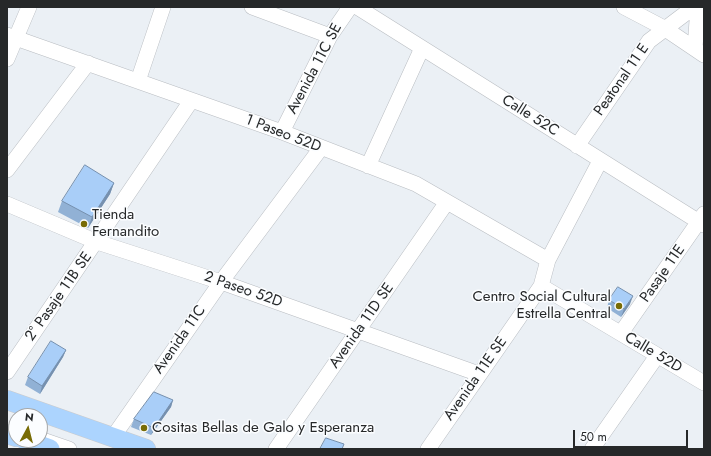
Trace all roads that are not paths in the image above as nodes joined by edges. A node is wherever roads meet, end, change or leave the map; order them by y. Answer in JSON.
{"nodes":[{"id":1,"x":29,"y":7,"type":"edge"},
{"id":2,"x":163,"y":7,"type":"edge"},
{"id":3,"x":252,"y":7,"type":"edge"},
{"id":4,"x":350,"y":7,"type":"edge"},
{"id":5,"x":357,"y":7,"type":"edge"},
{"id":6,"x":624,"y":7,"type":"edge"},
{"id":7,"x":694,"y":7,"type":"edge"},
{"id":8,"x":698,"y":7,"type":"edge"},
{"id":9,"x":664,"y":28,"type":"junction"},
{"id":10,"x":330,"y":36,"type":"junction"},
{"id":11,"x":12,"y":37,"type":"edge"},
{"id":12,"x":422,"y":48,"type":"junction"},
{"id":13,"x":700,"y":52,"type":"edge"},
{"id":14,"x":7,"y":59,"type":"edge"},
{"id":15,"x":88,"y":63,"type":"junction"},
{"id":16,"x":138,"y":81,"type":"junction"},
{"id":17,"x":191,"y":101,"type":"junction"},
{"id":18,"x":282,"y":132,"type":"junction"},
{"id":19,"x":577,"y":146,"type":"junction"},
{"id":20,"x":321,"y":148,"type":"junction"},
{"id":21,"x":600,"y":161,"type":"junction"},
{"id":22,"x":368,"y":166,"type":"junction"},
{"id":23,"x":7,"y":170,"type":"edge"},
{"id":24,"x":447,"y":202,"type":"junction"},
{"id":25,"x":7,"y":204,"type":"edge"},
{"id":26,"x":702,"y":220,"type":"edge"},
{"id":27,"x":97,"y":242,"type":"junction"},
{"id":28,"x":548,"y":260,"type":"junction"},
{"id":29,"x":221,"y":282,"type":"junction"},
{"id":30,"x":541,"y":286,"type":"junction"},
{"id":31,"x":359,"y":330,"type":"junction"},
{"id":32,"x":621,"y":333,"type":"junction"},
{"id":33,"x":657,"y":356,"type":"junction"},
{"id":34,"x":7,"y":372,"type":"edge"},
{"id":35,"x":479,"y":374,"type":"junction"},
{"id":36,"x":704,"y":383,"type":"edge"},
{"id":37,"x":7,"y":400,"type":"edge"},
{"id":38,"x":113,"y":437,"type":"junction"},
{"id":39,"x":48,"y":442,"type":"edge"},
{"id":40,"x":69,"y":449,"type":"edge"},
{"id":41,"x":146,"y":449,"type":"edge"},
{"id":42,"x":276,"y":449,"type":"edge"},
{"id":43,"x":428,"y":449,"type":"edge"},
{"id":44,"x":592,"y":449,"type":"edge"}],
"edges":[{"from":1,"to":11,"type":"street"},
{"from":2,"to":16,"type":"street"},
{"from":3,"to":10,"type":"street"},
{"from":4,"to":10,"type":"street","name":"Avenida 11C SE"},
{"from":5,"to":12,"type":"street","name":"Calle 52C"},
{"from":6,"to":9,"type":"street"},
{"from":7,"to":9,"type":"street","name":"Peatonal 11 E"},
{"from":8,"to":13,"type":"street"},
{"from":9,"to":13,"type":"street"},
{"from":9,"to":19,"type":"street","name":"Peatonal 11 E"},
{"from":10,"to":18,"type":"street","name":"Avenida 11C SE"},
{"from":11,"to":14,"type":"street"},
{"from":11,"to":15,"type":"street","name":"1 Paseo 52D"},
{"from":12,"to":19,"type":"street","name":"Calle 52C"},
{"from":12,"to":22,"type":"street"},
{"from":15,"to":16,"type":"street","name":"1 Paseo 52D"},
{"from":15,"to":23,"type":"street"},
{"from":16,"to":17,"type":"street","name":"1 Paseo 52D"},
{"from":17,"to":18,"type":"street","name":"1 Paseo 52D"},
{"from":17,"to":27,"type":"street","name":"2° Pasaje 11B SE"},
{"from":18,"to":20,"type":"street","name":"1 Paseo 52D"},
{"from":19,"to":21,"type":"street","name":"Calle 52C"},
{"from":20,"to":22,"type":"street","name":"1 Paseo 52D"},
{"from":20,"to":29,"type":"street","name":"Avenida 11C"},
{"from":21,"to":26,"type":"street","name":"Calle 52C"},
{"from":21,"to":28,"type":"street","name":"Avenida 11E SE"},
{"from":22,"to":24,"type":"street","name":"1 Paseo 52D"},
{"from":24,"to":28,"type":"street","name":"1 Paseo 52D"},
{"from":24,"to":31,"type":"street","name":"Avenida 11D SE"},
{"from":25,"to":27,"type":"street","name":"2 Paseo 52D"},
{"from":26,"to":32,"type":"street","name":"Pasaje 11E"},
{"from":27,"to":29,"type":"street","name":"2 Paseo 52D"},
{"from":27,"to":34,"type":"street","name":"2° Pasaje 11B SE"},
{"from":28,"to":30,"type":"street","name":"Avenida 11E SE"},
{"from":29,"to":31,"type":"street","name":"2 Paseo 52D"},
{"from":29,"to":38,"type":"street","name":"Avenida 11C"},
{"from":30,"to":32,"type":"street","name":"Calle 52D"},
{"from":30,"to":35,"type":"street","name":"Avenida 11E SE"},
{"from":31,"to":35,"type":"street","name":"2 Paseo 52D"},
{"from":31,"to":42,"type":"street","name":"Avenida 11D SE"},
{"from":32,"to":33,"type":"street","name":"Calle 52D"},
{"from":33,"to":36,"type":"street","name":"Calle 52D"},
{"from":33,"to":44,"type":"street"},
{"from":35,"to":43,"type":"street","name":"Avenida 11E SE"},
{"from":37,"to":38,"type":"main road"},
{"from":38,"to":41,"type":"main road"},
{"from":39,"to":40,"type":"street"}]}
